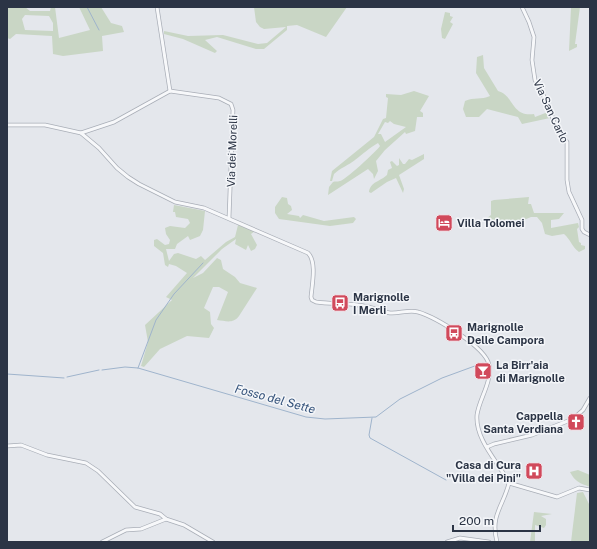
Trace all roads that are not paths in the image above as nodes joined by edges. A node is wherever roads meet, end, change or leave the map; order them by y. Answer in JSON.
{"nodes":[{"id":1,"x":157,"y":7,"type":"edge"},
{"id":2,"x":522,"y":7,"type":"edge"},
{"id":3,"x":170,"y":91,"type":"junction"},
{"id":4,"x":7,"y":125,"type":"edge"},
{"id":5,"x":81,"y":133,"type":"junction"},
{"id":6,"x":230,"y":218,"type":"junction"},
{"id":7,"x":590,"y":236,"type":"edge"},
{"id":8,"x":590,"y":398,"type":"edge"},
{"id":9,"x":7,"y":446,"type":"edge"},
{"id":10,"x":488,"y":447,"type":"junction"},
{"id":11,"x":510,"y":483,"type":"junction"},
{"id":12,"x":590,"y":490,"type":"edge"},
{"id":13,"x":166,"y":518,"type":"junction"},
{"id":14,"x":102,"y":542,"type":"edge"},
{"id":15,"x":213,"y":542,"type":"edge"},
{"id":16,"x":447,"y":542,"type":"edge"},
{"id":17,"x":489,"y":542,"type":"edge"},
{"id":18,"x":496,"y":542,"type":"edge"}],
"edges":[{"from":1,"to":3,"type":"street"},
{"from":2,"to":7,"type":"street","name":"Via San Carlo"},
{"from":3,"to":5,"type":"street"},
{"from":3,"to":6,"type":"street","name":"Via dei Morelli"},
{"from":4,"to":5,"type":"street"},
{"from":5,"to":6,"type":"street"},
{"from":6,"to":10,"type":"street"},
{"from":8,"to":10,"type":"street"},
{"from":9,"to":13,"type":"street"},
{"from":10,"to":11,"type":"street"},
{"from":11,"to":12,"type":"street"},
{"from":11,"to":18,"type":"street"},
{"from":13,"to":14,"type":"street"},
{"from":13,"to":15,"type":"street"},
{"from":16,"to":17,"type":"street"}]}
